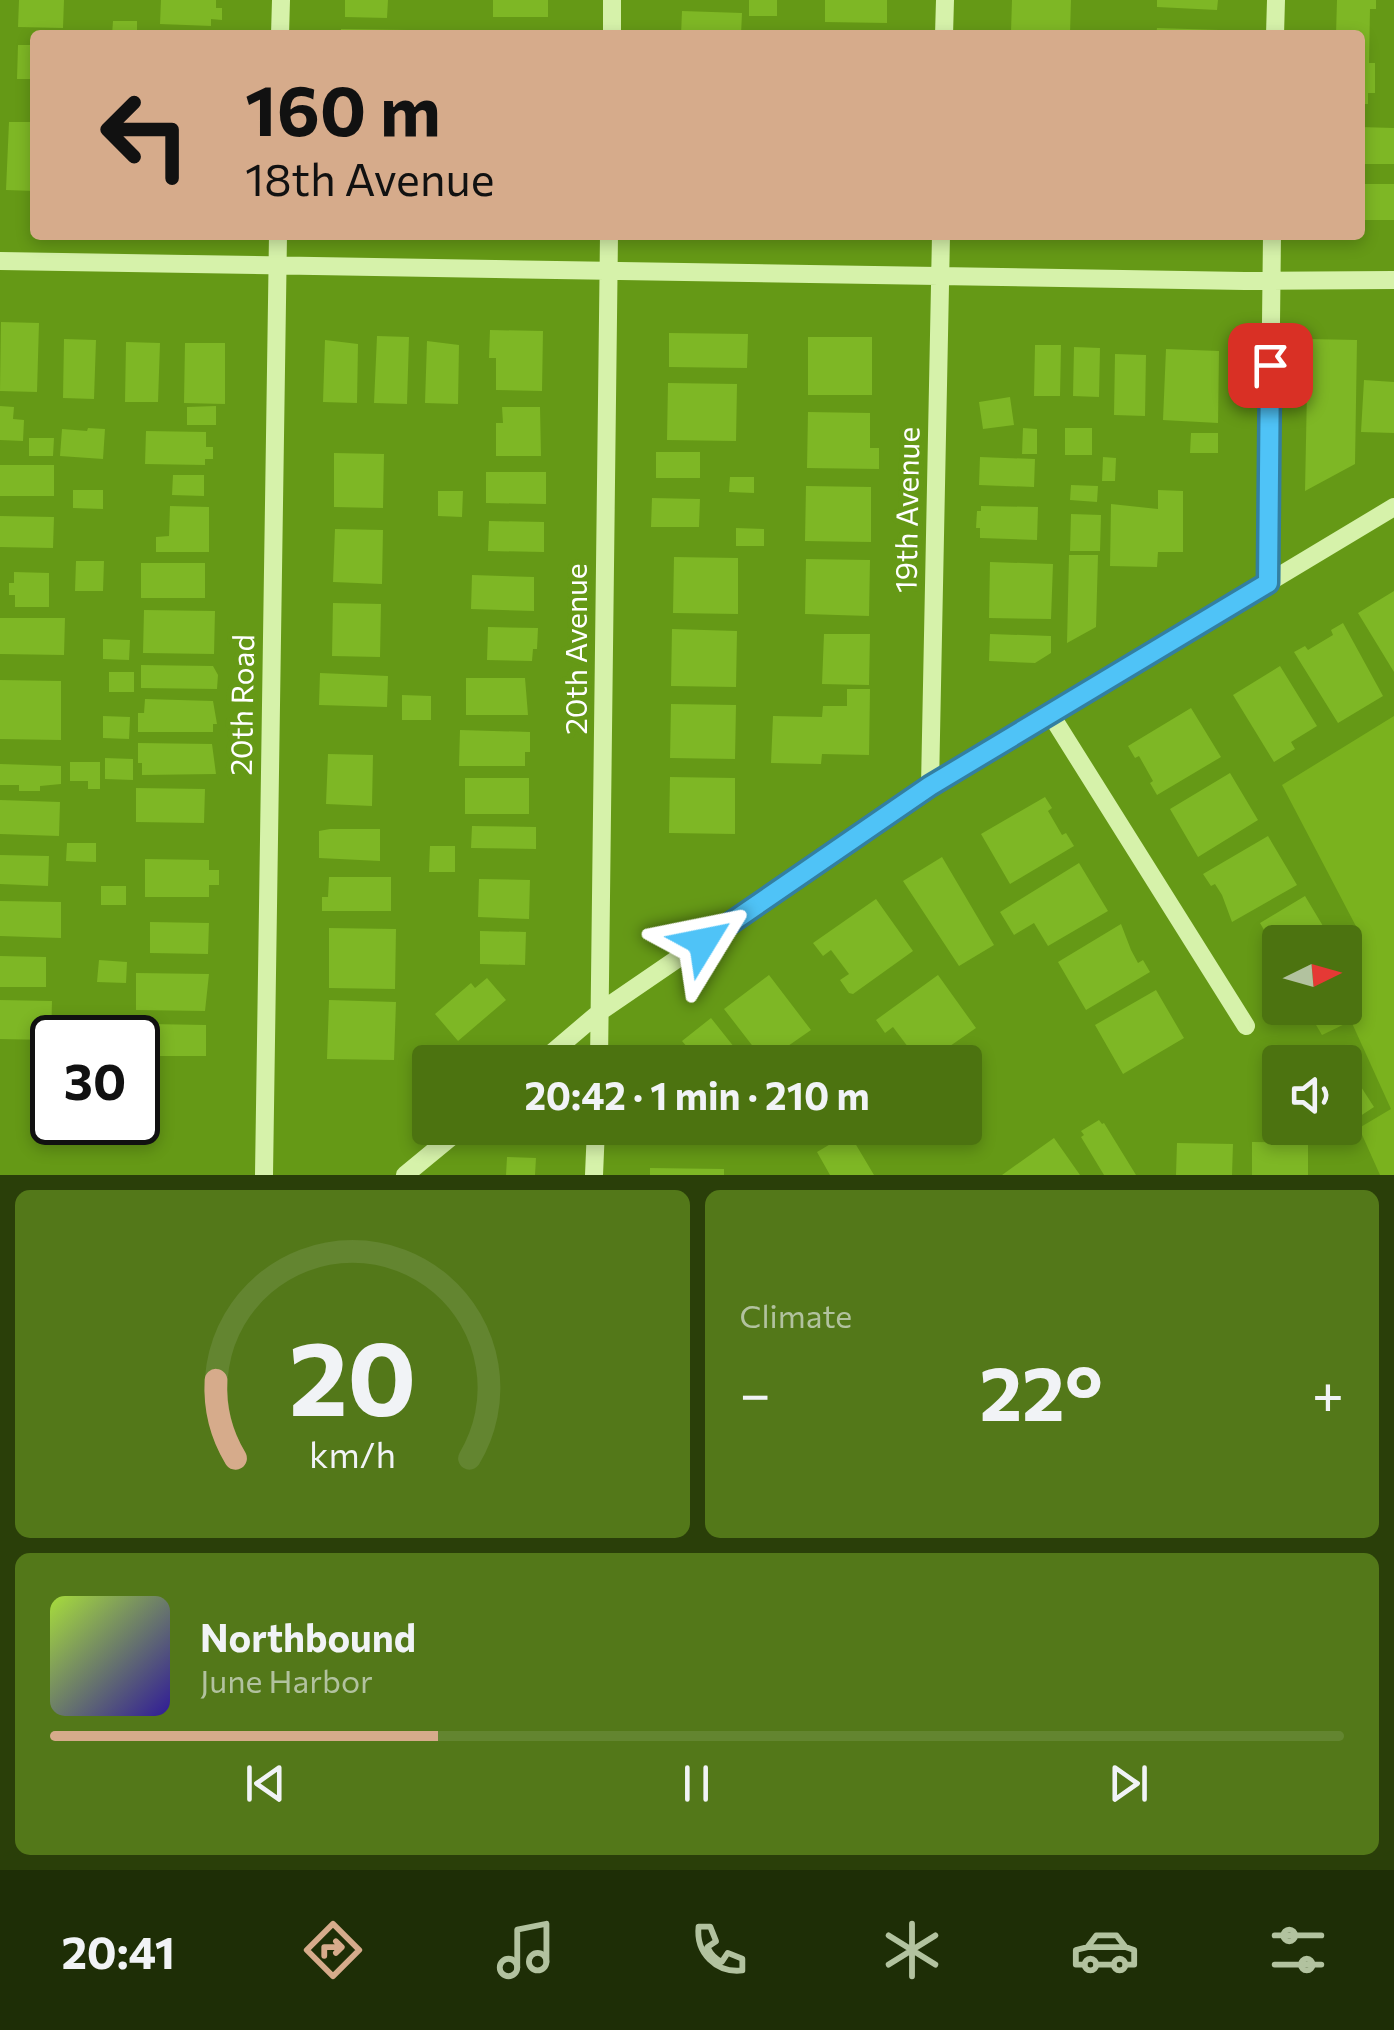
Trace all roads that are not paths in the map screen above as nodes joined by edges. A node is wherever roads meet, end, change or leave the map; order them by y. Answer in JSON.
{"nodes":[{"id":1,"x":281,"y":0,"type":"edge"},
{"id":2,"x":612,"y":0,"type":"edge"},
{"id":3,"x":945,"y":0,"type":"edge"},
{"id":4,"x":1276,"y":0,"type":"edge"},
{"id":5,"x":280,"y":30,"type":"edge"},
{"id":6,"x":612,"y":30,"type":"edge"},
{"id":7,"x":944,"y":30,"type":"edge"},
{"id":8,"x":1276,"y":30,"type":"edge"},
{"id":9,"x":278,"y":240,"type":"edge"},
{"id":10,"x":608,"y":240,"type":"edge"},
{"id":11,"x":941,"y":240,"type":"edge"},
{"id":12,"x":1272,"y":240,"type":"edge"},
{"id":13,"x":0,"y":261,"type":"edge"},
{"id":14,"x":277,"y":264,"type":"junction"},
{"id":15,"x":608,"y":271,"type":"junction"},
{"id":16,"x":940,"y":276,"type":"junction"},
{"id":17,"x":1394,"y":280,"type":"edge"},
{"id":18,"x":1272,"y":281,"type":"junction"},
{"id":19,"x":1394,"y":507,"type":"edge"},
{"id":20,"x":1268,"y":583,"type":"junction"},
{"id":21,"x":1052,"y":715,"type":"junction"},
{"id":22,"x":930,"y":786,"type":"junction"},
{"id":23,"x":601,"y":1011,"type":"junction"},
{"id":24,"x":1246,"y":1026,"type":"dead end"},
{"id":25,"x":561,"y":1045,"type":"edge"},
{"id":26,"x":600,"y":1045,"type":"edge"},
{"id":27,"x":441,"y":1145,"type":"edge"},
{"id":28,"x":595,"y":1145,"type":"edge"},
{"id":29,"x":264,"y":1175,"type":"edge"},
{"id":30,"x":405,"y":1175,"type":"edge"},
{"id":31,"x":594,"y":1175,"type":"edge"}],
"edges":[{"from":1,"to":5,"type":"street"},
{"from":2,"to":6,"type":"street"},
{"from":3,"to":7,"type":"street"},
{"from":4,"to":8,"type":"street"},
{"from":9,"to":14,"type":"street","name":"20th Road"},
{"from":10,"to":15,"type":"street","name":"20th Avenue"},
{"from":11,"to":16,"type":"street","name":"19th Avenue"},
{"from":12,"to":18,"type":"street"},
{"from":13,"to":14,"type":"street"},
{"from":14,"to":15,"type":"street"},
{"from":14,"to":29,"type":"street","name":"20th Road"},
{"from":15,"to":16,"type":"street"},
{"from":15,"to":23,"type":"street","name":"20th Avenue"},
{"from":16,"to":18,"type":"street"},
{"from":16,"to":22,"type":"street","name":"19th Avenue"},
{"from":17,"to":18,"type":"street"},
{"from":18,"to":20,"type":"street"},
{"from":19,"to":20,"type":"street"},
{"from":20,"to":21,"type":"street"},
{"from":21,"to":22,"type":"street"},
{"from":21,"to":24,"type":"street"},
{"from":22,"to":23,"type":"street"},
{"from":23,"to":25,"type":"street"},
{"from":23,"to":26,"type":"street","name":"20th Avenue"},
{"from":27,"to":30,"type":"street"},
{"from":28,"to":31,"type":"street"}]}
